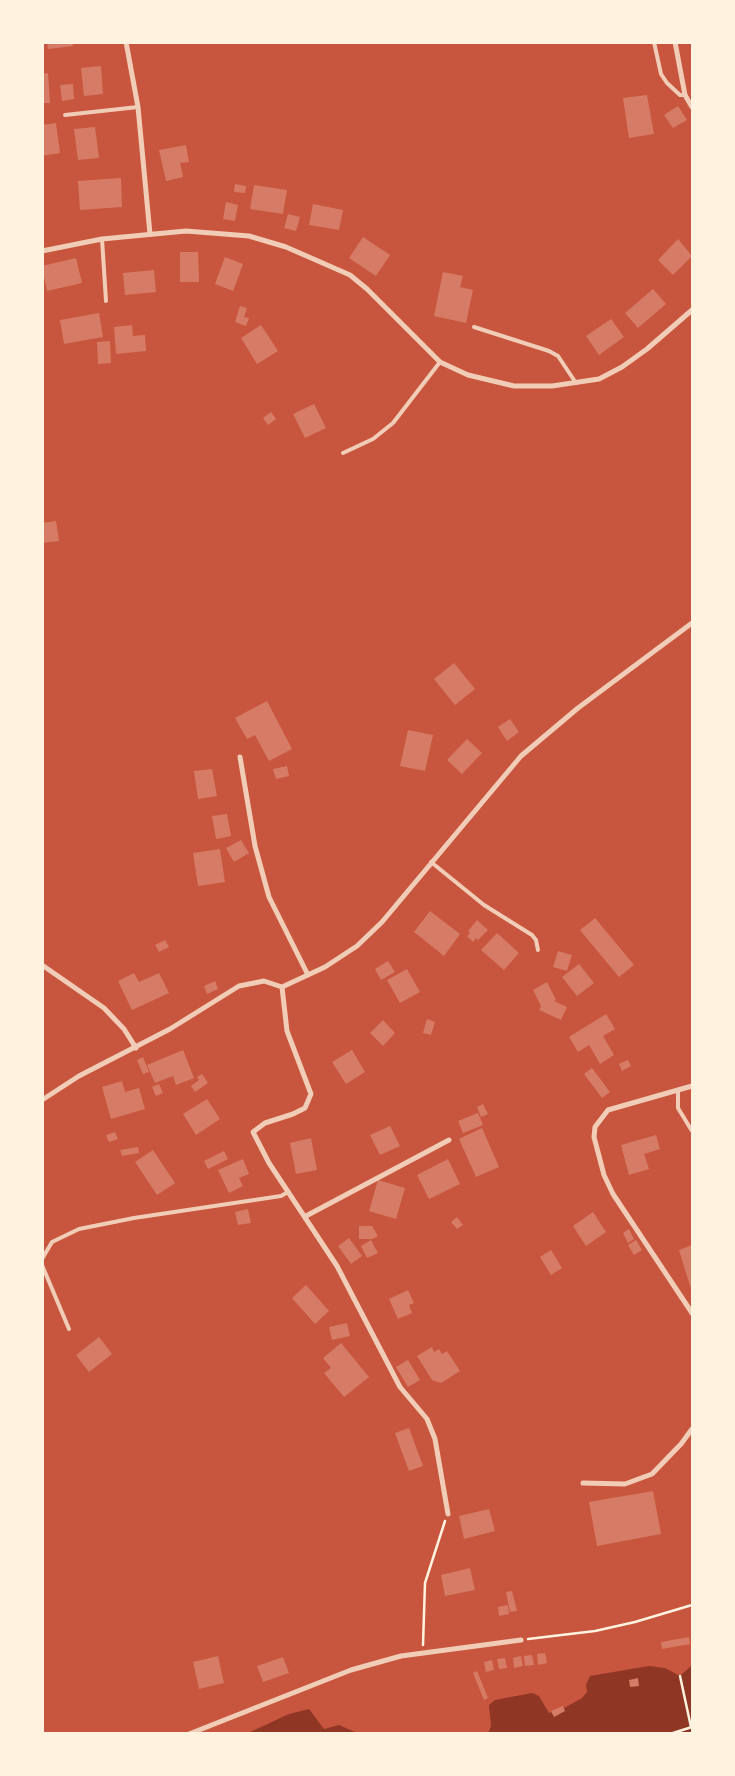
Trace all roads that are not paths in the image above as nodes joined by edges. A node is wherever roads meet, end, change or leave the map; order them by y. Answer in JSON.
{"nodes":[{"id":1,"x":126,"y":42,"type":"edge"},
{"id":2,"x":654,"y":42,"type":"edge"},
{"id":3,"x":675,"y":42,"type":"edge"},
{"id":4,"x":685,"y":95,"type":"junction"},
{"id":5,"x":138,"y":107,"type":"junction"},
{"id":6,"x":692,"y":107,"type":"edge"},
{"id":7,"x":65,"y":115,"type":"dead end"},
{"id":8,"x":150,"y":234,"type":"junction"},
{"id":9,"x":102,"y":239,"type":"junction"},
{"id":10,"x":42,"y":251,"type":"edge"},
{"id":11,"x":106,"y":300,"type":"dead end"},
{"id":12,"x":692,"y":310,"type":"edge"},
{"id":13,"x":474,"y":327,"type":"dead end"},
{"id":14,"x":440,"y":362,"type":"junction"},
{"id":15,"x":576,"y":383,"type":"junction"},
{"id":16,"x":343,"y":453,"type":"dead end"},
{"id":17,"x":692,"y":623,"type":"edge"},
{"id":18,"x":240,"y":757,"type":"dead end"},
{"id":19,"x":432,"y":862,"type":"junction"},
{"id":20,"x":538,"y":950,"type":"dead end"},
{"id":21,"x":42,"y":965,"type":"edge"},
{"id":22,"x":308,"y":975,"type":"junction"},
{"id":23,"x":282,"y":987,"type":"junction"},
{"id":24,"x":136,"y":1048,"type":"junction"},
{"id":25,"x":692,"y":1086,"type":"edge"},
{"id":26,"x":678,"y":1090,"type":"junction"},
{"id":27,"x":42,"y":1100,"type":"edge"},
{"id":28,"x":692,"y":1131,"type":"edge"},
{"id":29,"x":449,"y":1140,"type":"dead end"},
{"id":30,"x":288,"y":1192,"type":"junction"},
{"id":31,"x":306,"y":1216,"type":"junction"},
{"id":32,"x":42,"y":1259,"type":"edge"},
{"id":33,"x":42,"y":1264,"type":"edge"},
{"id":34,"x":692,"y":1313,"type":"edge"},
{"id":35,"x":69,"y":1329,"type":"dead end"},
{"id":36,"x":692,"y":1429,"type":"edge"},
{"id":37,"x":583,"y":1483,"type":"dead end"},
{"id":38,"x":448,"y":1514,"type":"road end"},
{"id":39,"x":521,"y":1640,"type":"road end"},
{"id":40,"x":189,"y":1734,"type":"edge"}],
"edges":[{"from":1,"to":5,"type":"street"},
{"from":2,"to":4,"type":"lane"},
{"from":3,"to":4,"type":"street"},
{"from":4,"to":6,"type":"street"},
{"from":5,"to":7,"type":"lane"},
{"from":5,"to":8,"type":"street"},
{"from":8,"to":9,"type":"street"},
{"from":8,"to":14,"type":"street"},
{"from":9,"to":10,"type":"street"},
{"from":9,"to":11,"type":"lane"},
{"from":12,"to":15,"type":"street"},
{"from":13,"to":15,"type":"lane"},
{"from":14,"to":15,"type":"street"},
{"from":14,"to":16,"type":"lane"},
{"from":17,"to":19,"type":"street"},
{"from":18,"to":22,"type":"street"},
{"from":19,"to":20,"type":"lane"},
{"from":19,"to":22,"type":"street"},
{"from":21,"to":24,"type":"street"},
{"from":22,"to":23,"type":"street"},
{"from":23,"to":24,"type":"street"},
{"from":23,"to":30,"type":"street"},
{"from":24,"to":27,"type":"street"},
{"from":25,"to":26,"type":"street"},
{"from":26,"to":28,"type":"lane"},
{"from":26,"to":34,"type":"street"},
{"from":29,"to":31,"type":"street"},
{"from":30,"to":31,"type":"street"},
{"from":30,"to":32,"type":"lane"},
{"from":31,"to":38,"type":"street"},
{"from":33,"to":35,"type":"lane"},
{"from":36,"to":37,"type":"street"},
{"from":39,"to":40,"type":"street"}]}
